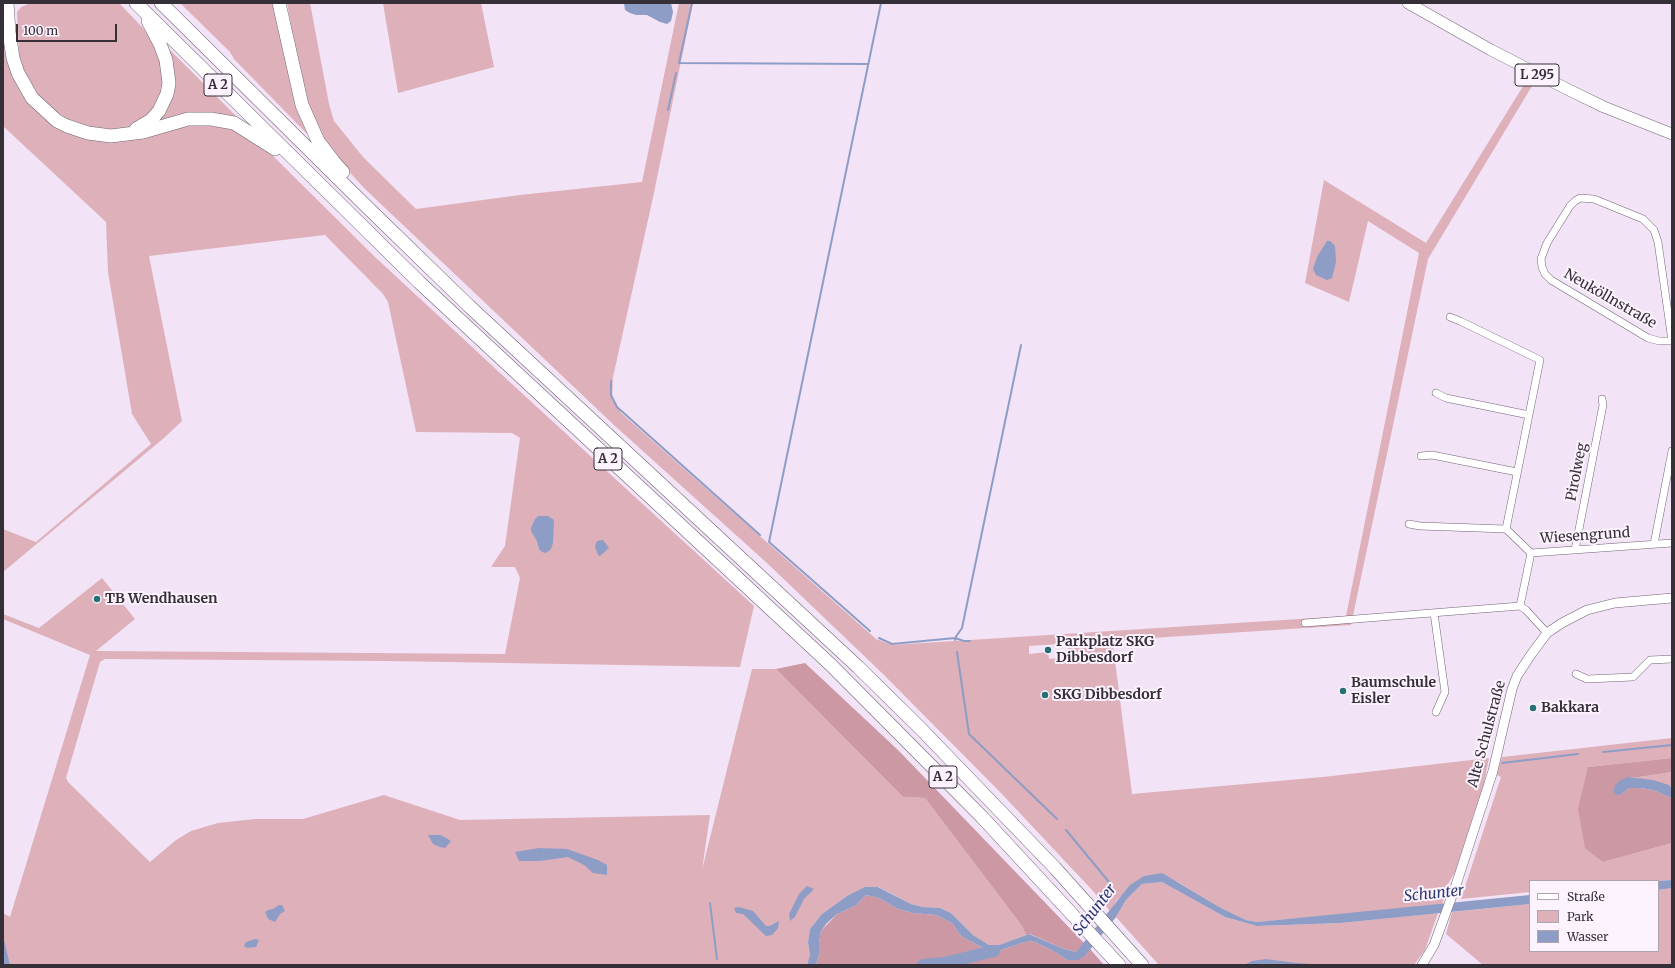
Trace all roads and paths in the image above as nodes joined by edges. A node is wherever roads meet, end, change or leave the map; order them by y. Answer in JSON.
{"nodes":[{"id":1,"x":7,"y":3,"type":"edge"},
{"id":2,"x":161,"y":3,"type":"edge"},
{"id":3,"x":278,"y":3,"type":"edge"},
{"id":4,"x":1408,"y":3,"type":"edge"},
{"id":5,"x":139,"y":7,"type":"edge"},
{"id":6,"x":3,"y":20,"type":"edge"},
{"id":7,"x":9,"y":32,"type":"junction"},
{"id":8,"x":1672,"y":134,"type":"edge"},
{"id":9,"x":112,"y":136,"type":"junction"},
{"id":10,"x":293,"y":159,"type":"junction"},
{"id":11,"x":366,"y":206,"type":"junction"},
{"id":12,"x":1450,"y":317,"type":"dead end"},
{"id":13,"x":1672,"y":341,"type":"edge"},
{"id":14,"x":1436,"y":393,"type":"dead end"},
{"id":15,"x":1602,"y":399,"type":"dead end"},
{"id":16,"x":1529,"y":416,"type":"junction"},
{"id":17,"x":1672,"y":443,"type":"edge"},
{"id":18,"x":1672,"y":447,"type":"edge"},
{"id":19,"x":1672,"y":451,"type":"edge"},
{"id":20,"x":1421,"y":456,"type":"dead end"},
{"id":21,"x":1517,"y":472,"type":"junction"},
{"id":22,"x":1409,"y":524,"type":"dead end"},
{"id":23,"x":1506,"y":529,"type":"junction"},
{"id":24,"x":1672,"y":543,"type":"edge"},
{"id":25,"x":1654,"y":544,"type":"junction"},
{"id":26,"x":1575,"y":550,"type":"junction"},
{"id":27,"x":1531,"y":553,"type":"junction"},
{"id":28,"x":1672,"y":598,"type":"edge"},
{"id":29,"x":1520,"y":606,"type":"junction"},
{"id":30,"x":1434,"y":614,"type":"junction"},
{"id":31,"x":1305,"y":623,"type":"dead end"},
{"id":32,"x":1547,"y":633,"type":"junction"},
{"id":33,"x":1672,"y":659,"type":"edge"},
{"id":34,"x":1576,"y":674,"type":"dead end"},
{"id":35,"x":1436,"y":712,"type":"dead end"},
{"id":36,"x":1119,"y":965,"type":"edge"},
{"id":37,"x":1142,"y":965,"type":"edge"},
{"id":38,"x":1422,"y":965,"type":"edge"}],
"edges":[{"from":1,"to":7,"type":"highway"},
{"from":2,"to":11,"type":"highway","number":"A 2"},
{"from":3,"to":11,"type":"highway"},
{"from":4,"to":8,"type":"main road","number":"L 295"},
{"from":5,"to":9,"type":"highway"},
{"from":5,"to":10,"type":"highway","number":"A 2"},
{"from":6,"to":7,"type":"highway"},
{"from":7,"to":9,"type":"highway"},
{"from":9,"to":10,"type":"highway"},
{"from":10,"to":36,"type":"highway","number":"A 2"},
{"from":11,"to":37,"type":"highway","number":"A 2"},
{"from":12,"to":16,"type":"street"},
{"from":13,"to":13,"type":"street","name":"Neuköllnstraße"},
{"from":14,"to":16,"type":"street"},
{"from":15,"to":26,"type":"street","name":"Pirolweg"},
{"from":16,"to":21,"type":"street"},
{"from":17,"to":18,"type":"street"},
{"from":19,"to":25,"type":"street"},
{"from":20,"to":21,"type":"street"},
{"from":21,"to":23,"type":"street"},
{"from":22,"to":23,"type":"street"},
{"from":23,"to":27,"type":"street"},
{"from":24,"to":25,"type":"street","name":"Wiesengrund"},
{"from":25,"to":26,"type":"street","name":"Wiesengrund"},
{"from":26,"to":27,"type":"street","name":"Wiesengrund"},
{"from":27,"to":29,"type":"street","name":"Wiesengrund"},
{"from":28,"to":32,"type":"street","name":"Alte Schulstraße"},
{"from":29,"to":30,"type":"street"},
{"from":29,"to":32,"type":"street"},
{"from":30,"to":31,"type":"street"},
{"from":30,"to":35,"type":"street"},
{"from":32,"to":38,"type":"street","name":"Alte Schulstraße"},
{"from":33,"to":34,"type":"street"}]}
